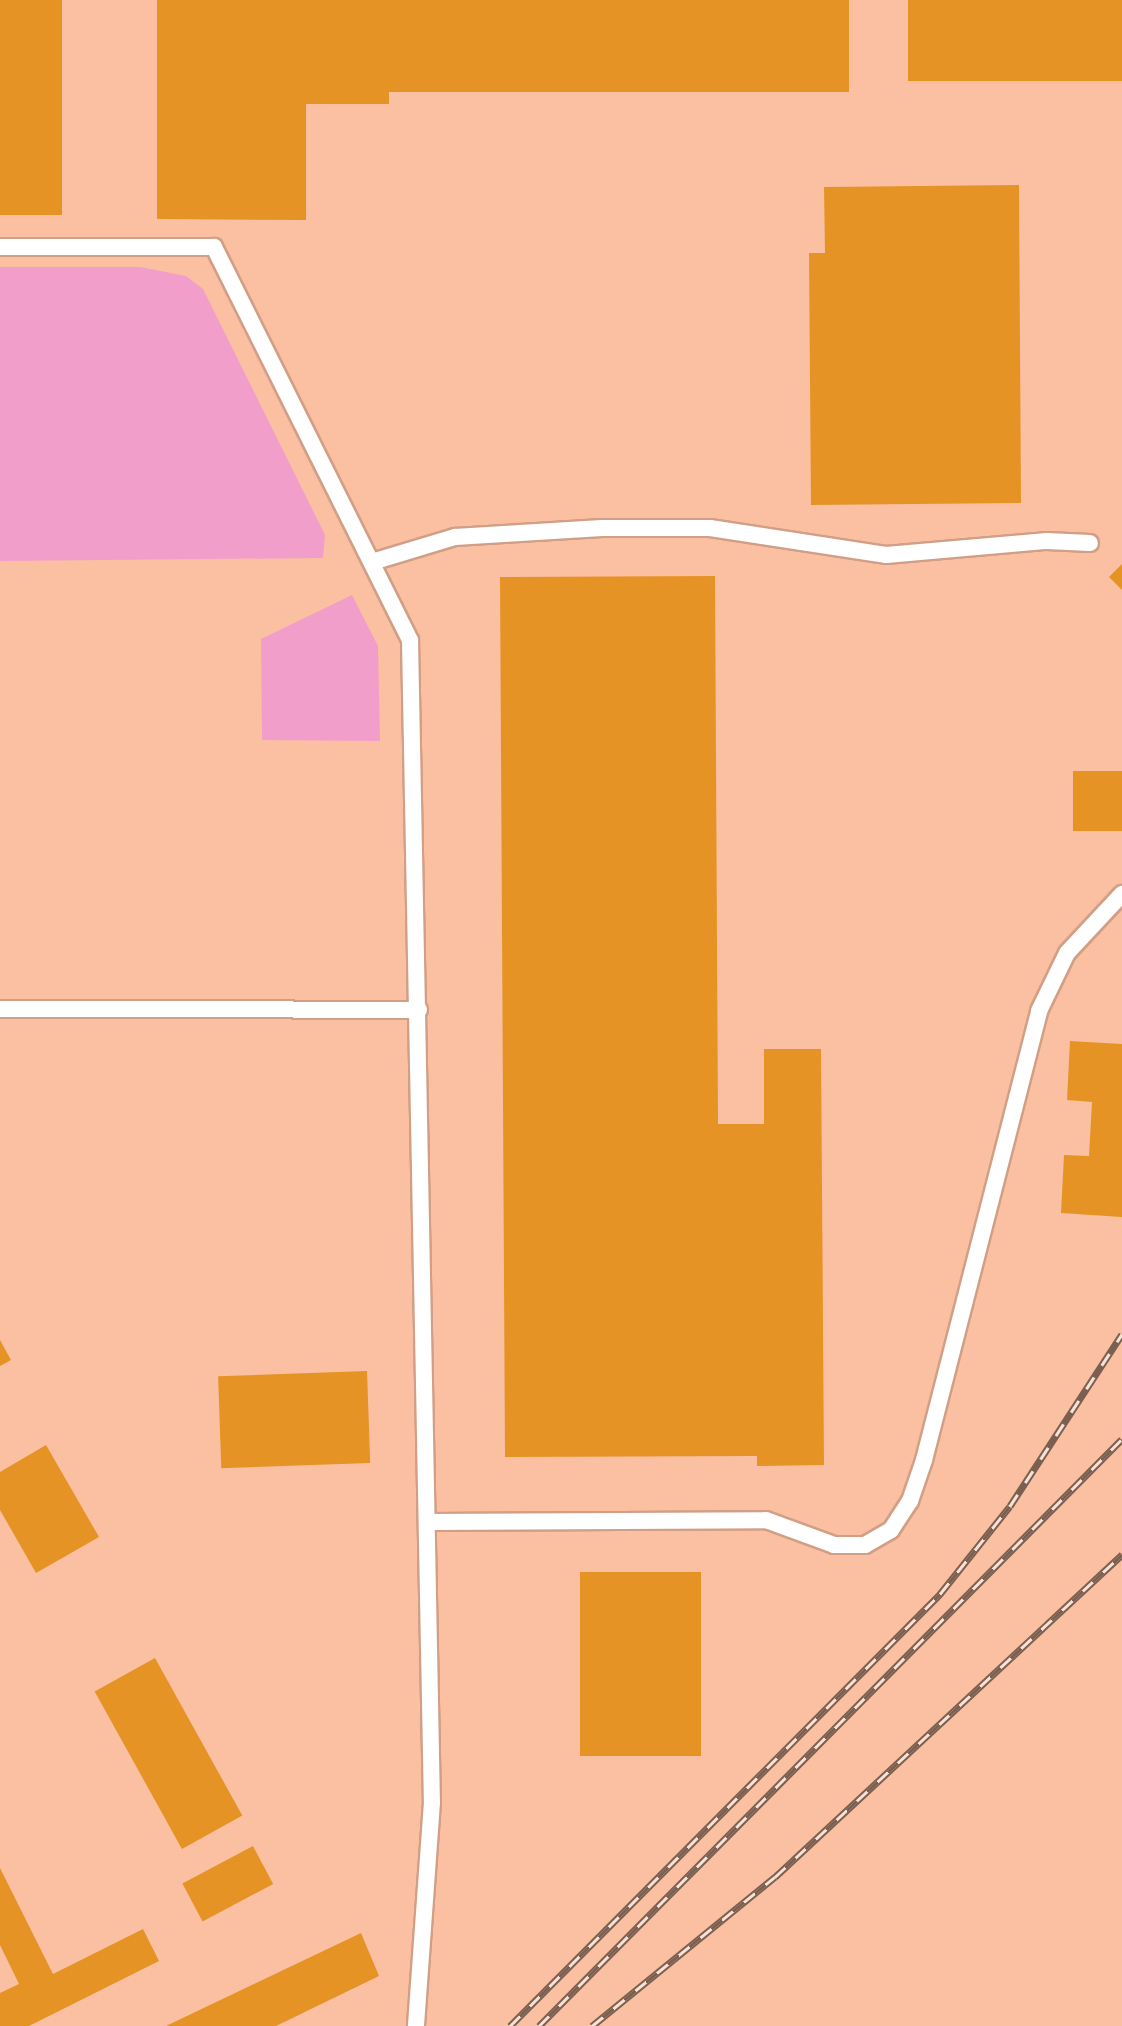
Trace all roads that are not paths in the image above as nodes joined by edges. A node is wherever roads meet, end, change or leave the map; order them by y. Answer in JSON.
{"nodes":[{"id":1,"x":0,"y":248,"type":"edge"},
{"id":2,"x":1090,"y":543,"type":"dead end"},
{"id":3,"x":372,"y":562,"type":"junction"},
{"id":4,"x":1122,"y":894,"type":"edge"},
{"id":5,"x":0,"y":1008,"type":"edge"},
{"id":6,"x":419,"y":1010,"type":"junction"},
{"id":7,"x":427,"y":1522,"type":"junction"},
{"id":8,"x":416,"y":2026,"type":"edge"}],
"edges":[{"from":1,"to":3,"type":"lane"},
{"from":2,"to":3,"type":"lane"},
{"from":3,"to":6,"type":"lane"},
{"from":4,"to":7,"type":"lane"},
{"from":5,"to":6,"type":"lane"},
{"from":6,"to":7,"type":"lane"},
{"from":7,"to":8,"type":"lane"}]}
